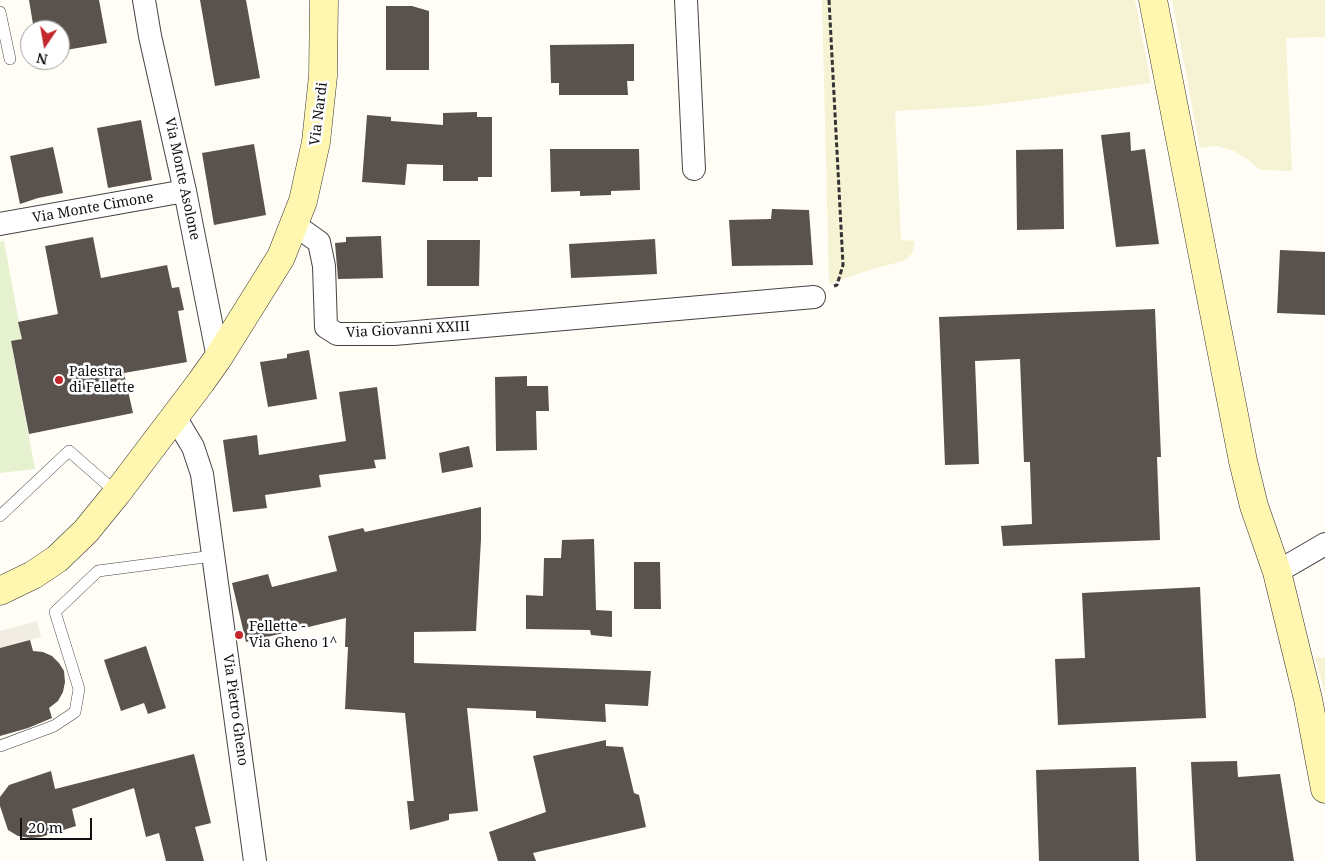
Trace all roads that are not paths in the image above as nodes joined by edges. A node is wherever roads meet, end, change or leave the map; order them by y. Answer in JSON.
{"nodes":[{"id":1,"x":144,"y":0,"type":"edge"},
{"id":2,"x":324,"y":0,"type":"edge"},
{"id":3,"x":686,"y":0,"type":"edge"},
{"id":4,"x":1153,"y":0,"type":"edge"},
{"id":5,"x":0,"y":12,"type":"edge"},
{"id":6,"x":10,"y":59,"type":"dead end"},
{"id":7,"x":694,"y":169,"type":"dead end"},
{"id":8,"x":185,"y":190,"type":"junction"},
{"id":9,"x":0,"y":224,"type":"edge"},
{"id":10,"x":295,"y":226,"type":"junction"},
{"id":11,"x":814,"y":297,"type":"road end"},
{"id":12,"x":218,"y":358,"type":"junction"},
{"id":13,"x":175,"y":417,"type":"junction"},
{"id":14,"x":117,"y":493,"type":"junction"},
{"id":15,"x":0,"y":516,"type":"edge"},
{"id":16,"x":1325,"y":544,"type":"edge"},
{"id":17,"x":213,"y":556,"type":"junction"},
{"id":18,"x":1277,"y":572,"type":"junction"},
{"id":19,"x":0,"y":591,"type":"edge"},
{"id":20,"x":0,"y":746,"type":"edge"},
{"id":21,"x":1325,"y":788,"type":"edge"},
{"id":22,"x":255,"y":861,"type":"edge"}],
"edges":[{"from":1,"to":8,"type":"street","name":"Via Monte Asolone"},
{"from":2,"to":10,"type":"street","name":"Via Nardi"},
{"from":3,"to":7,"type":"street"},
{"from":4,"to":18,"type":"street"},
{"from":5,"to":6,"type":"lane"},
{"from":8,"to":9,"type":"street","name":"Via Monte Cimone"},
{"from":8,"to":12,"type":"street","name":"Via Monte Asolone"},
{"from":10,"to":11,"type":"street","name":"Via Giovanni XXIII"},
{"from":10,"to":12,"type":"street"},
{"from":12,"to":13,"type":"street"},
{"from":13,"to":14,"type":"street"},
{"from":13,"to":17,"type":"street","name":"Via Pietro Gheno"},
{"from":14,"to":15,"type":"lane"},
{"from":14,"to":19,"type":"street"},
{"from":16,"to":18,"type":"street"},
{"from":17,"to":20,"type":"lane"},
{"from":17,"to":22,"type":"street","name":"Via Pietro Gheno"},
{"from":18,"to":21,"type":"street"}]}
